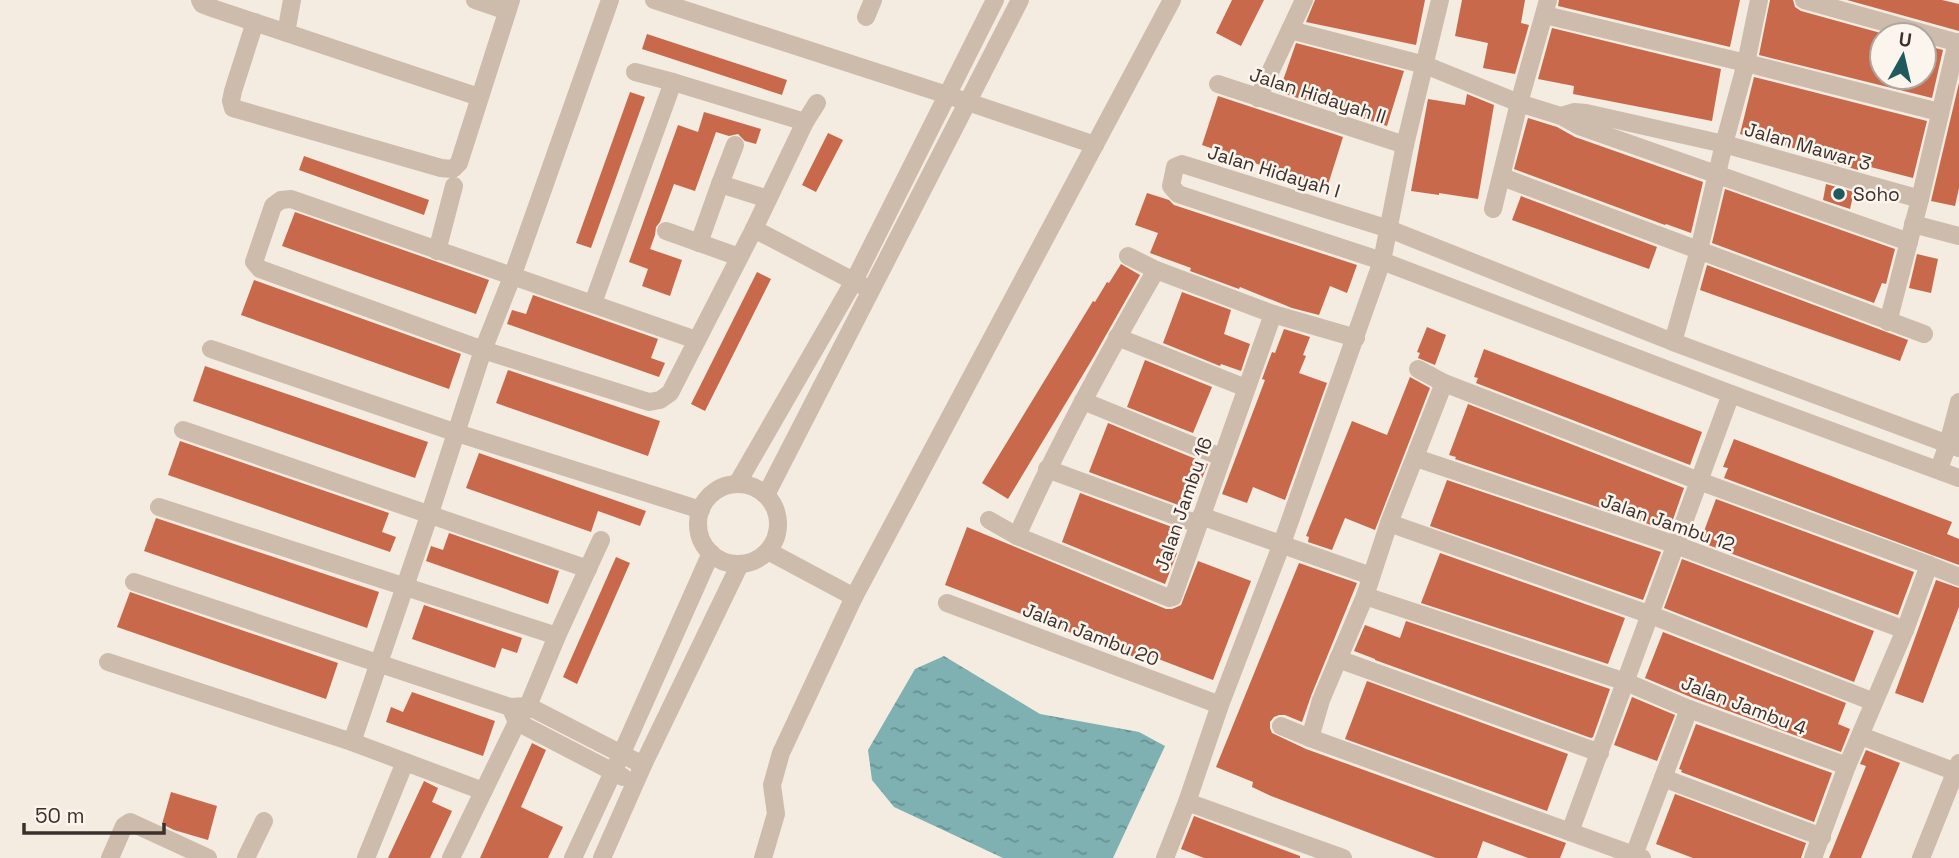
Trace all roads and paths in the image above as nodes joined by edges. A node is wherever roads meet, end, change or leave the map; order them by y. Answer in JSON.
{"nodes":[{"id":1,"x":200,"y":0,"type":"edge"},
{"id":2,"x":292,"y":0,"type":"edge"},
{"id":3,"x":475,"y":0,"type":"edge"},
{"id":4,"x":610,"y":0,"type":"edge"},
{"id":5,"x":654,"y":0,"type":"edge"},
{"id":6,"x":995,"y":0,"type":"edge"},
{"id":7,"x":1020,"y":0,"type":"edge"},
{"id":8,"x":1172,"y":0,"type":"edge"},
{"id":9,"x":1304,"y":0,"type":"edge"},
{"id":10,"x":1440,"y":0,"type":"edge"},
{"id":11,"x":1759,"y":0,"type":"edge"},
{"id":12,"x":1804,"y":0,"type":"edge"},
{"id":13,"x":509,"y":5,"type":"edge"},
{"id":14,"x":1547,"y":8,"type":"edge"},
{"id":15,"x":254,"y":22,"type":"junction"},
{"id":16,"x":1290,"y":30,"type":"junction"},
{"id":17,"x":286,"y":33,"type":"junction"},
{"id":18,"x":1958,"y":43,"type":"edge"},
{"id":19,"x":1746,"y":63,"type":"junction"},
{"id":20,"x":1425,"y":65,"type":"junction"},
{"id":21,"x":635,"y":72,"type":"dead end"},
{"id":22,"x":673,"y":82,"type":"junction"},
{"id":23,"x":1218,"y":85,"type":"dead end"},
{"id":24,"x":947,"y":95,"type":"junction"},
{"id":25,"x":479,"y":97,"type":"junction"},
{"id":26,"x":1258,"y":98,"type":"junction"},
{"id":27,"x":969,"y":102,"type":"junction"},
{"id":28,"x":817,"y":103,"type":"dead end"},
{"id":29,"x":1518,"y":103,"type":"junction"},
{"id":30,"x":1939,"y":112,"type":"junction"},
{"id":31,"x":1561,"y":116,"type":"junction"},
{"id":32,"x":805,"y":122,"type":"junction"},
{"id":33,"x":1724,"y":144,"type":"junction"},
{"id":34,"x":735,"y":145,"type":"dead end"},
{"id":35,"x":1095,"y":145,"type":"junction"},
{"id":36,"x":1405,"y":145,"type":"junction"},
{"id":37,"x":1718,"y":174,"type":"junction"},
{"id":38,"x":1502,"y":177,"type":"junction"},
{"id":39,"x":720,"y":184,"type":"junction"},
{"id":40,"x":454,"y":186,"type":"dead end"},
{"id":41,"x":768,"y":199,"type":"junction"},
{"id":42,"x":1920,"y":199,"type":"junction"},
{"id":43,"x":1493,"y":209,"type":"dead end"},
{"id":44,"x":1913,"y":223,"type":"junction"},
{"id":45,"x":754,"y":229,"type":"junction"},
{"id":46,"x":1389,"y":229,"type":"junction"},
{"id":47,"x":666,"y":232,"type":"dead end"},
{"id":48,"x":1959,"y":236,"type":"edge"},
{"id":49,"x":1909,"y":242,"type":"junction"},
{"id":50,"x":699,"y":243,"type":"junction"},
{"id":51,"x":1699,"y":250,"type":"junction"},
{"id":52,"x":437,"y":251,"type":"junction"},
{"id":53,"x":1128,"y":256,"type":"dead end"},
{"id":54,"x":739,"y":257,"type":"junction"},
{"id":55,"x":1382,"y":261,"type":"junction"},
{"id":56,"x":1156,"y":270,"type":"junction"},
{"id":57,"x":512,"y":277,"type":"junction"},
{"id":58,"x":854,"y":281,"type":"junction"},
{"id":59,"x":870,"y":291,"type":"junction"},
{"id":60,"x":593,"y":303,"type":"junction"},
{"id":61,"x":1273,"y":314,"type":"junction"},
{"id":62,"x":1888,"y":321,"type":"junction"},
{"id":63,"x":1924,"y":334,"type":"dead end"},
{"id":64,"x":1117,"y":337,"type":"junction"},
{"id":65,"x":1356,"y":338,"type":"junction"},
{"id":66,"x":696,"y":340,"type":"junction"},
{"id":67,"x":1673,"y":342,"type":"junction"},
{"id":68,"x":211,"y":349,"type":"dead end"},
{"id":69,"x":483,"y":350,"type":"junction"},
{"id":70,"x":1418,"y":369,"type":"dead end"},
{"id":71,"x":1444,"y":383,"type":"junction"},
{"id":72,"x":1246,"y":388,"type":"junction"},
{"id":73,"x":1731,"y":394,"type":"junction"},
{"id":74,"x":1083,"y":401,"type":"junction"},
{"id":75,"x":1959,"y":402,"type":"edge"},
{"id":76,"x":183,"y":430,"type":"dead end"},
{"id":77,"x":457,"y":433,"type":"junction"},
{"id":78,"x":1954,"y":446,"type":"edge"},
{"id":79,"x":1221,"y":457,"type":"junction"},
{"id":80,"x":1416,"y":458,"type":"junction"},
{"id":81,"x":1047,"y":469,"type":"junction"},
{"id":82,"x":1939,"y":469,"type":"junction"},
{"id":83,"x":1959,"y":478,"type":"edge"},
{"id":84,"x":1699,"y":481,"type":"junction"},
{"id":85,"x":737,"y":484,"type":"junction"},
{"id":86,"x":766,"y":495,"type":"junction"},
{"id":87,"x":159,"y":507,"type":"dead end"},
{"id":88,"x":701,"y":510,"type":"junction"},
{"id":89,"x":430,"y":513,"type":"junction"},
{"id":90,"x":989,"y":520,"type":"dead end"},
{"id":91,"x":1199,"y":520,"type":"junction"},
{"id":92,"x":1389,"y":523,"type":"junction"},
{"id":93,"x":1017,"y":536,"type":"junction"},
{"id":94,"x":601,"y":540,"type":"dead end"},
{"id":95,"x":1676,"y":545,"type":"junction"},
{"id":96,"x":1281,"y":546,"type":"junction"},
{"id":97,"x":768,"y":551,"type":"junction"},
{"id":98,"x":711,"y":553,"type":"junction"},
{"id":99,"x":740,"y":564,"type":"junction"},
{"id":100,"x":1929,"y":565,"type":"junction"},
{"id":101,"x":588,"y":569,"type":"junction"},
{"id":102,"x":1370,"y":576,"type":"junction"},
{"id":103,"x":1959,"y":577,"type":"edge"},
{"id":104,"x":134,"y":582,"type":"dead end"},
{"id":105,"x":404,"y":587,"type":"junction"},
{"id":106,"x":1365,"y":596,"type":"junction"},
{"id":107,"x":853,"y":597,"type":"junction"},
{"id":108,"x":947,"y":603,"type":"dead end"},
{"id":109,"x":1651,"y":615,"type":"junction"},
{"id":110,"x":1905,"y":630,"type":"junction"},
{"id":111,"x":557,"y":636,"type":"junction"},
{"id":112,"x":1338,"y":659,"type":"junction"},
{"id":113,"x":108,"y":662,"type":"dead end"},
{"id":114,"x":379,"y":663,"type":"junction"},
{"id":115,"x":1626,"y":682,"type":"junction"},
{"id":116,"x":1874,"y":702,"type":"junction"},
{"id":117,"x":1220,"y":705,"type":"junction"},
{"id":118,"x":528,"y":706,"type":"junction"},
{"id":119,"x":1689,"y":709,"type":"junction"},
{"id":120,"x":514,"y":715,"type":"junction"},
{"id":121,"x":1281,"y":726,"type":"dead end"},
{"id":122,"x":1861,"y":736,"type":"junction"},
{"id":123,"x":1310,"y":738,"type":"junction"},
{"id":124,"x":352,"y":742,"type":"junction"},
{"id":125,"x":1600,"y":753,"type":"junction"},
{"id":126,"x":405,"y":762,"type":"junction"},
{"id":127,"x":617,"y":763,"type":"junction"},
{"id":128,"x":643,"y":765,"type":"junction"},
{"id":129,"x":1847,"y":766,"type":"junction"},
{"id":130,"x":1958,"y":769,"type":"edge"},
{"id":131,"x":1663,"y":778,"type":"junction"},
{"id":132,"x":636,"y":783,"type":"junction"},
{"id":133,"x":483,"y":791,"type":"junction"},
{"id":134,"x":1187,"y":802,"type":"junction"},
{"id":135,"x":264,"y":821,"type":"dead end"},
{"id":136,"x":1570,"y":832,"type":"junction"},
{"id":137,"x":1822,"y":837,"type":"junction"},
{"id":138,"x":1600,"y":848,"type":"edge"},
{"id":139,"x":1638,"y":857,"type":"edge"},
{"id":140,"x":110,"y":858,"type":"edge"},
{"id":141,"x":208,"y":858,"type":"edge"},
{"id":142,"x":246,"y":858,"type":"edge"},
{"id":143,"x":366,"y":858,"type":"edge"},
{"id":144,"x":451,"y":858,"type":"edge"},
{"id":145,"x":573,"y":858,"type":"edge"},
{"id":146,"x":602,"y":858,"type":"edge"},
{"id":147,"x":763,"y":858,"type":"edge"},
{"id":148,"x":1165,"y":858,"type":"edge"},
{"id":149,"x":1343,"y":858,"type":"edge"},
{"id":150,"x":1585,"y":858,"type":"edge"},
{"id":151,"x":1813,"y":858,"type":"edge"},
{"id":152,"x":1921,"y":858,"type":"edge"}],
"edges":[{"from":1,"to":15,"type":"street"},
{"from":2,"to":17,"type":"street"},
{"from":3,"to":13,"type":"street"},
{"from":4,"to":57,"type":"street"},
{"from":5,"to":24,"type":"street"},
{"from":6,"to":24,"type":"street"},
{"from":7,"to":27,"type":"street"},
{"from":8,"to":35,"type":"street"},
{"from":9,"to":16,"type":"street"},
{"from":10,"to":20,"type":"street"},
{"from":11,"to":19,"type":"street"},
{"from":12,"to":18,"type":"street"},
{"from":13,"to":25,"type":"street"},
{"from":14,"to":19,"type":"street"},
{"from":14,"to":29,"type":"street"},
{"from":15,"to":17,"type":"street"},
{"from":15,"to":25,"type":"street"},
{"from":16,"to":20,"type":"street"},
{"from":16,"to":26,"type":"street"},
{"from":17,"to":25,"type":"street"},
{"from":18,"to":30,"type":"street"},
{"from":19,"to":30,"type":"street"},
{"from":19,"to":33,"type":"street"},
{"from":20,"to":29,"type":"street"},
{"from":20,"to":36,"type":"street"},
{"from":21,"to":22,"type":"street"},
{"from":22,"to":32,"type":"street"},
{"from":22,"to":60,"type":"street"},
{"from":23,"to":26,"type":"street","name":"Jalan Hidayah II"},
{"from":24,"to":27,"type":"street"},
{"from":24,"to":58,"type":"street"},
{"from":26,"to":36,"type":"street","name":"Jalan Hidayah II"},
{"from":27,"to":35,"type":"street"},
{"from":27,"to":59,"type":"street"},
{"from":28,"to":32,"type":"street"},
{"from":29,"to":31,"type":"street"},
{"from":29,"to":38,"type":"street"},
{"from":30,"to":42,"type":"street"},
{"from":31,"to":33,"type":"street","name":"Jalan Mawar 3"},
{"from":31,"to":37,"type":"street"},
{"from":32,"to":41,"type":"street"},
{"from":33,"to":37,"type":"street"},
{"from":33,"to":42,"type":"street","name":"Jalan Mawar 3"},
{"from":34,"to":39,"type":"street"},
{"from":35,"to":107,"type":"street"},
{"from":36,"to":46,"type":"street"},
{"from":37,"to":49,"type":"street"},
{"from":37,"to":51,"type":"street"},
{"from":38,"to":43,"type":"street"},
{"from":38,"to":51,"type":"street"},
{"from":39,"to":41,"type":"street"},
{"from":39,"to":50,"type":"street"},
{"from":40,"to":52,"type":"street"},
{"from":41,"to":45,"type":"street"},
{"from":42,"to":44,"type":"street"},
{"from":44,"to":48,"type":"street"},
{"from":44,"to":49,"type":"street"},
{"from":45,"to":54,"type":"street"},
{"from":45,"to":58,"type":"street"},
{"from":46,"to":55,"type":"street"},
{"from":46,"to":55,"type":"street","name":"Jalan Hidayah I"},
{"from":46,"to":67,"type":"street"},
{"from":47,"to":50,"type":"street"},
{"from":49,"to":62,"type":"street"},
{"from":50,"to":54,"type":"street"},
{"from":51,"to":62,"type":"street"},
{"from":51,"to":67,"type":"street"},
{"from":52,"to":57,"type":"street"},
{"from":52,"to":69,"type":"street"},
{"from":53,"to":56,"type":"street"},
{"from":54,"to":66,"type":"street"},
{"from":55,"to":65,"type":"street"},
{"from":55,"to":73,"type":"street"},
{"from":56,"to":61,"type":"street"},
{"from":56,"to":64,"type":"street"},
{"from":57,"to":60,"type":"street"},
{"from":57,"to":69,"type":"street"},
{"from":58,"to":59,"type":"street"},
{"from":58,"to":85,"type":"street"},
{"from":59,"to":86,"type":"street"},
{"from":60,"to":66,"type":"street"},
{"from":61,"to":65,"type":"street"},
{"from":61,"to":72,"type":"street","name":"Jalan Jambu 16"},
{"from":62,"to":63,"type":"street"},
{"from":64,"to":72,"type":"street"},
{"from":64,"to":74,"type":"street"},
{"from":65,"to":96,"type":"street"},
{"from":66,"to":69,"type":"street"},
{"from":67,"to":78,"type":"street"},
{"from":68,"to":77,"type":"street"},
{"from":69,"to":77,"type":"street"},
{"from":70,"to":71,"type":"street"},
{"from":71,"to":80,"type":"street"},
{"from":71,"to":84,"type":"street"},
{"from":72,"to":79,"type":"street","name":"Jalan Jambu 16"},
{"from":73,"to":82,"type":"street"},
{"from":73,"to":84,"type":"street"},
{"from":74,"to":79,"type":"street"},
{"from":74,"to":81,"type":"street"},
{"from":75,"to":78,"type":"street"},
{"from":76,"to":89,"type":"street"},
{"from":77,"to":88,"type":"street"},
{"from":77,"to":89,"type":"street"},
{"from":78,"to":82,"type":"street"},
{"from":79,"to":91,"type":"street","name":"Jalan Jambu 16"},
{"from":80,"to":92,"type":"street"},
{"from":80,"to":95,"type":"street","name":"Jalan Jambu 12"},
{"from":81,"to":91,"type":"street"},
{"from":81,"to":93,"type":"street"},
{"from":82,"to":83,"type":"street"},
{"from":84,"to":95,"type":"street"},
{"from":84,"to":100,"type":"street"},
{"from":85,"to":86,"type":"street"},
{"from":85,"to":88,"type":"street"},
{"from":86,"to":97,"type":"street"},
{"from":87,"to":105,"type":"street"},
{"from":88,"to":98,"type":"street"},
{"from":89,"to":101,"type":"street"},
{"from":89,"to":105,"type":"street"},
{"from":90,"to":93,"type":"street","name":"Jalan Jambu 16"},
{"from":91,"to":93,"type":"street","name":"Jalan Jambu 16"},
{"from":91,"to":96,"type":"street"},
{"from":92,"to":102,"type":"street"},
{"from":92,"to":109,"type":"street"},
{"from":94,"to":101,"type":"street"},
{"from":95,"to":109,"type":"street"},
{"from":95,"to":110,"type":"street","name":"Jalan Jambu 12"},
{"from":96,"to":102,"type":"street"},
{"from":96,"to":117,"type":"street"},
{"from":97,"to":99,"type":"street"},
{"from":97,"to":107,"type":"street"},
{"from":98,"to":99,"type":"street"},
{"from":98,"to":127,"type":"street"},
{"from":99,"to":128,"type":"street"},
{"from":100,"to":103,"type":"street"},
{"from":100,"to":110,"type":"street"},
{"from":101,"to":111,"type":"street"},
{"from":102,"to":106,"type":"street"},
{"from":104,"to":114,"type":"street"},
{"from":105,"to":111,"type":"street"},
{"from":105,"to":114,"type":"street"},
{"from":106,"to":112,"type":"street"},
{"from":106,"to":115,"type":"street","name":"Jalan Jambu 4"},
{"from":107,"to":147,"type":"street"},
{"from":108,"to":117,"type":"street","name":"Jalan Jambu 20"},
{"from":109,"to":115,"type":"street"},
{"from":109,"to":116,"type":"street"},
{"from":110,"to":116,"type":"street"},
{"from":111,"to":118,"type":"street"},
{"from":112,"to":123,"type":"street"},
{"from":112,"to":125,"type":"street"},
{"from":113,"to":124,"type":"street"},
{"from":114,"to":120,"type":"street"},
{"from":114,"to":124,"type":"street"},
{"from":115,"to":119,"type":"street","name":"Jalan Jambu 4"},
{"from":115,"to":125,"type":"street"},
{"from":116,"to":122,"type":"street"},
{"from":117,"to":134,"type":"street"},
{"from":118,"to":120,"type":"street"},
{"from":118,"to":127,"type":"street"},
{"from":119,"to":129,"type":"street","name":"Jalan Jambu 4"},
{"from":119,"to":131,"type":"street"},
{"from":120,"to":127,"type":"street"},
{"from":120,"to":133,"type":"street"},
{"from":121,"to":123,"type":"street"},
{"from":122,"to":129,"type":"street"},
{"from":122,"to":130,"type":"street"},
{"from":123,"to":136,"type":"street"},
{"from":124,"to":126,"type":"street"},
{"from":125,"to":136,"type":"street"},
{"from":126,"to":133,"type":"street"},
{"from":126,"to":143,"type":"street"},
{"from":127,"to":128,"type":"street"},
{"from":127,"to":132,"type":"street"},
{"from":127,"to":145,"type":"street"},
{"from":128,"to":132,"type":"street"},
{"from":129,"to":137,"type":"street"},
{"from":130,"to":152,"type":"street"},
{"from":131,"to":137,"type":"street"},
{"from":131,"to":139,"type":"street"},
{"from":132,"to":146,"type":"street"},
{"from":133,"to":144,"type":"street"},
{"from":134,"to":148,"type":"street"},
{"from":134,"to":149,"type":"street"},
{"from":135,"to":142,"type":"street"},
{"from":136,"to":138,"type":"street"},
{"from":137,"to":151,"type":"street"},
{"from":138,"to":139,"type":"street"},
{"from":138,"to":150,"type":"street"},
{"from":140,"to":141,"type":"street"}]}
